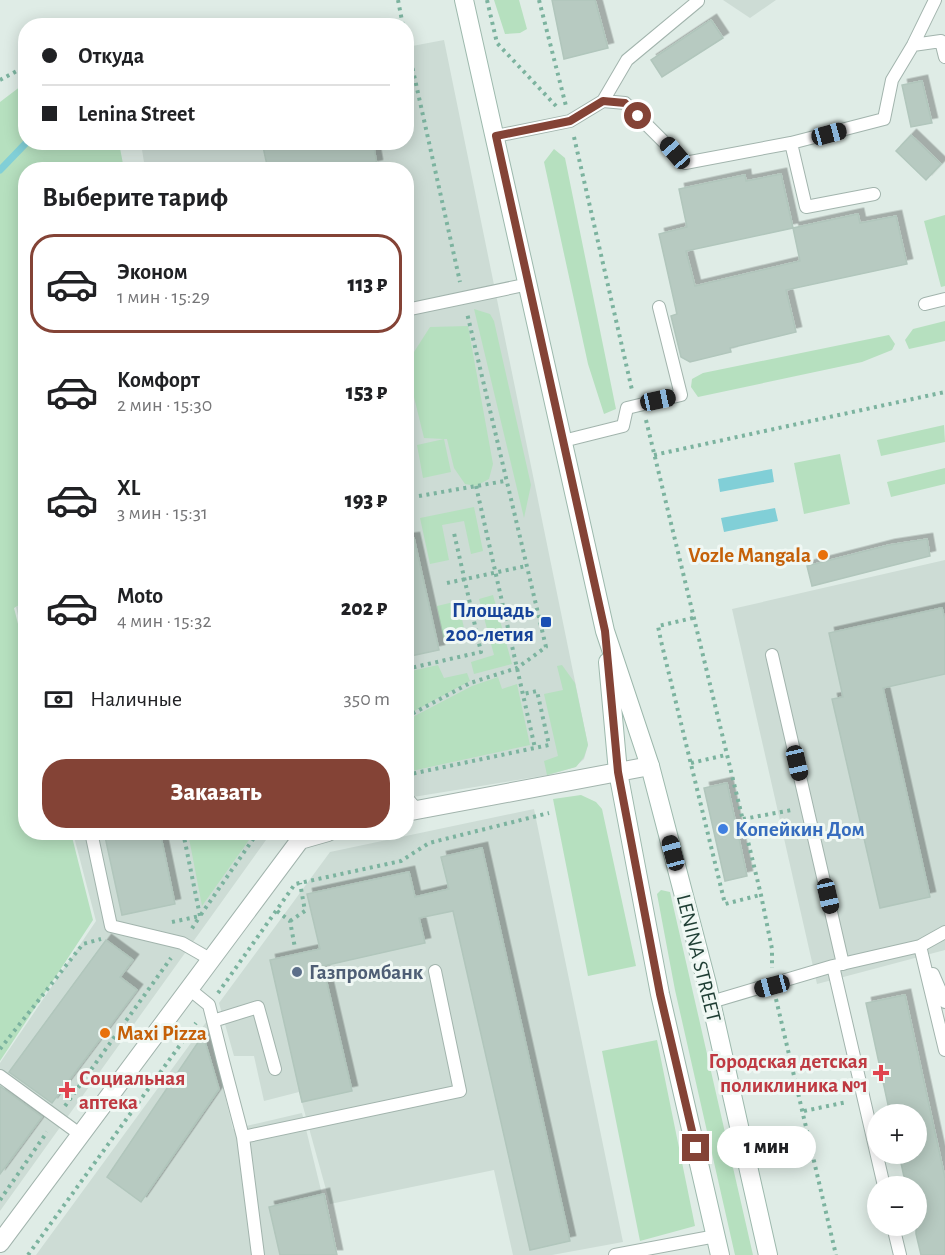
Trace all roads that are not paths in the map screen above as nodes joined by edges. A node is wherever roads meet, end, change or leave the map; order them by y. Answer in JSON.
{"nodes":[{"id":1,"x":464,"y":0,"type":"edge"},
{"id":2,"x":935,"y":0,"type":"edge"},
{"id":3,"x":698,"y":1,"type":"edge"},
{"id":4,"x":913,"y":45,"type":"junction"},
{"id":5,"x":945,"y":57,"type":"edge"},
{"id":6,"x":603,"y":101,"type":"junction"},
{"id":7,"x":496,"y":136,"type":"junction"},
{"id":8,"x":791,"y":143,"type":"junction"},
{"id":9,"x":874,"y":194,"type":"dead end"},
{"id":10,"x":529,"y":284,"type":"junction"},
{"id":11,"x":945,"y":299,"type":"edge"},
{"id":12,"x":925,"y":304,"type":"dead end"},
{"id":13,"x":659,"y":307,"type":"dead end"},
{"id":14,"x":414,"y":308,"type":"edge"},
{"id":15,"x":563,"y":441,"type":"junction"},
{"id":16,"x":605,"y":631,"type":"junction"},
{"id":17,"x":772,"y":655,"type":"dead end"},
{"id":18,"x":650,"y":766,"type":"junction"},
{"id":19,"x":618,"y":772,"type":"junction"},
{"id":20,"x":414,"y":806,"type":"edge"},
{"id":21,"x":93,"y":840,"type":"edge"},
{"id":22,"x":300,"y":840,"type":"edge"},
{"id":23,"x":945,"y":932,"type":"edge"},
{"id":24,"x":920,"y":946,"type":"junction"},
{"id":25,"x":210,"y":959,"type":"junction"},
{"id":26,"x":838,"y":965,"type":"junction"},
{"id":27,"x":435,"y":970,"type":"dead end"},
{"id":28,"x":188,"y":988,"type":"junction"},
{"id":29,"x":711,"y":1002,"type":"junction"},
{"id":30,"x":945,"y":1002,"type":"edge"},
{"id":31,"x":213,"y":1022,"type":"junction"},
{"id":32,"x":945,"y":1050,"type":"edge"},
{"id":33,"x":275,"y":1069,"type":"dead end"},
{"id":34,"x":0,"y":1076,"type":"edge"},
{"id":35,"x":81,"y":1135,"type":"junction"},
{"id":36,"x":243,"y":1137,"type":"junction"},
{"id":37,"x":882,"y":1176,"type":"edge"},
{"id":38,"x":716,"y":1236,"type":"junction"},
{"id":39,"x":895,"y":1236,"type":"edge"},
{"id":40,"x":0,"y":1243,"type":"edge"},
{"id":41,"x":258,"y":1255,"type":"edge"},
{"id":42,"x":615,"y":1255,"type":"edge"},
{"id":43,"x":720,"y":1255,"type":"edge"},
{"id":44,"x":768,"y":1255,"type":"edge"},
{"id":45,"x":900,"y":1255,"type":"edge"}],
"edges":[{"from":1,"to":7,"type":"main road","name":"LENINA STREET"},
{"from":2,"to":4,"type":"lane"},
{"from":3,"to":6,"type":"lane"},
{"from":4,"to":5,"type":"lane"},
{"from":4,"to":8,"type":"lane"},
{"from":6,"to":7,"type":"lane"},
{"from":6,"to":8,"type":"lane"},
{"from":7,"to":10,"type":"main road","name":"LENINA STREET"},
{"from":8,"to":9,"type":"lane"},
{"from":10,"to":14,"type":"lane"},
{"from":10,"to":15,"type":"main road","name":"LENINA STREET"},
{"from":11,"to":12,"type":"lane"},
{"from":13,"to":15,"type":"lane"},
{"from":15,"to":16,"type":"main road","name":"LENINA STREET"},
{"from":16,"to":18,"type":"main road","name":"LENINA STREET"},
{"from":16,"to":19,"type":"main road","name":"LENINA STREET"},
{"from":17,"to":26,"type":"lane"},
{"from":18,"to":19,"type":"main road"},
{"from":18,"to":29,"type":"main road","name":"LENINA STREET"},
{"from":19,"to":20,"type":"main road"},
{"from":19,"to":38,"type":"main road","name":"LENINA STREET"},
{"from":21,"to":25,"type":"lane"},
{"from":22,"to":25,"type":"main road"},
{"from":23,"to":24,"type":"lane"},
{"from":24,"to":26,"type":"lane"},
{"from":24,"to":30,"type":"lane"},
{"from":24,"to":32,"type":"lane"},
{"from":25,"to":28,"type":"main road"},
{"from":26,"to":29,"type":"lane"},
{"from":26,"to":37,"type":"lane"},
{"from":27,"to":36,"type":"lane"},
{"from":28,"to":31,"type":"lane"},
{"from":28,"to":35,"type":"main road"},
{"from":29,"to":44,"type":"main road","name":"LENINA STREET"},
{"from":31,"to":33,"type":"lane"},
{"from":31,"to":36,"type":"lane"},
{"from":34,"to":35,"type":"lane"},
{"from":35,"to":40,"type":"main road"},
{"from":36,"to":41,"type":"lane"},
{"from":38,"to":42,"type":"lane"},
{"from":38,"to":43,"type":"main road","name":"LENINA STREET"},
{"from":39,"to":45,"type":"lane"}]}
